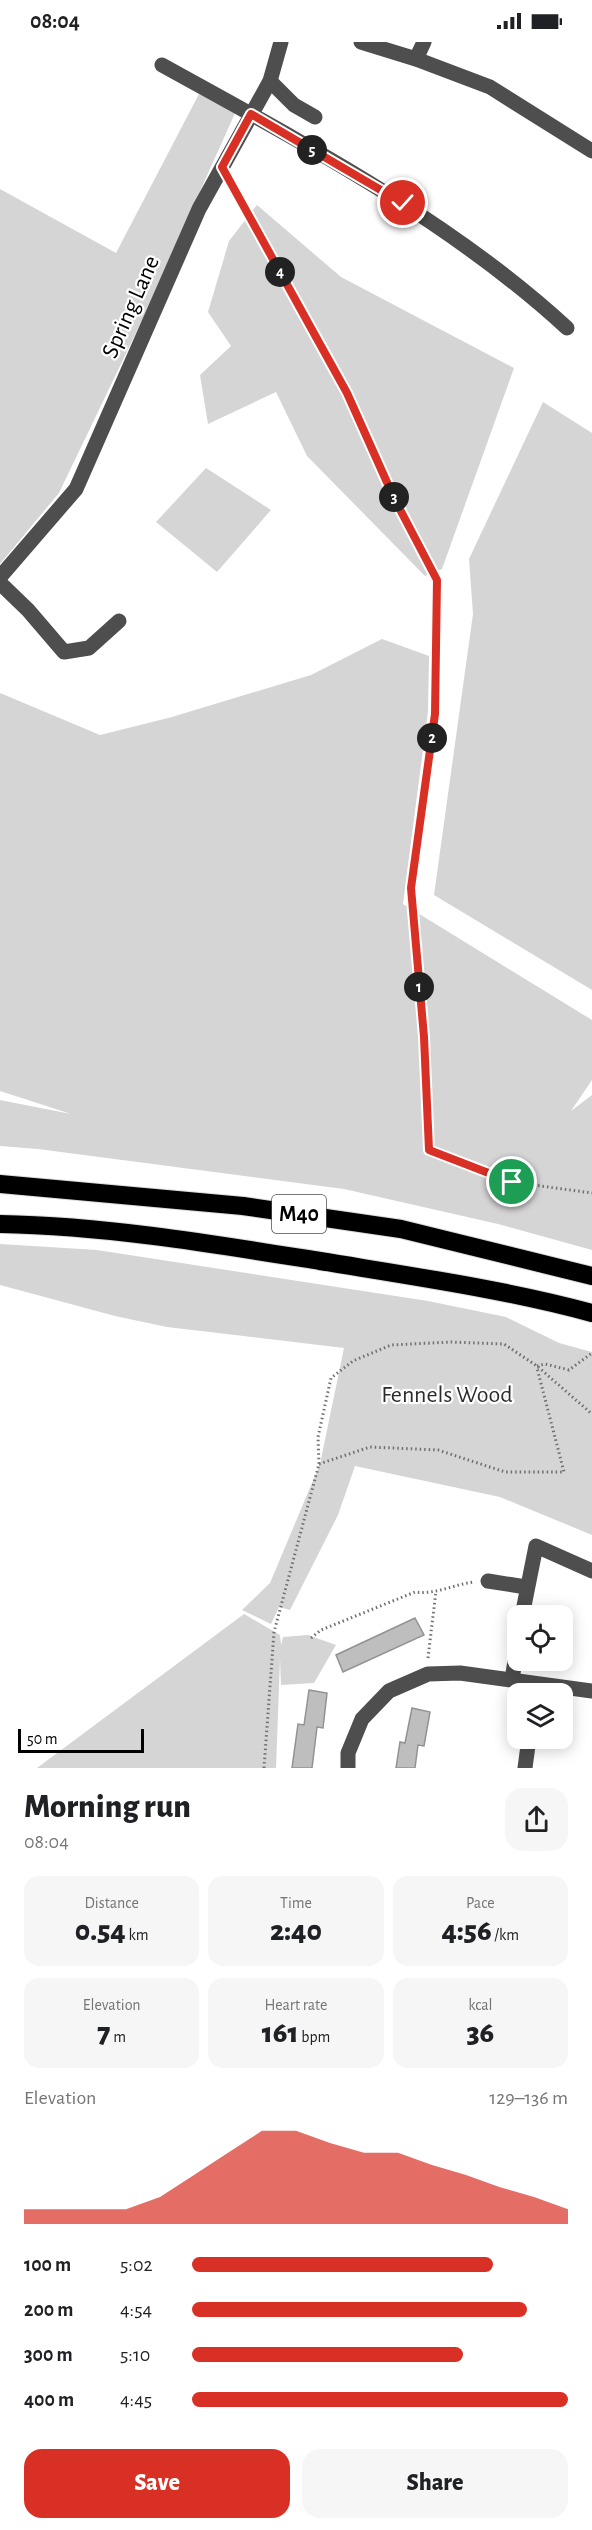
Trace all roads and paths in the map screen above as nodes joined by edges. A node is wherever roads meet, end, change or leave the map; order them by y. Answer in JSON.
{"nodes":[{"id":1,"x":281,"y":42,"type":"edge"},
{"id":2,"x":361,"y":42,"type":"edge"},
{"id":3,"x":424,"y":42,"type":"edge"},
{"id":4,"x":416,"y":59,"type":"junction"},
{"id":5,"x":162,"y":65,"type":"dead end"},
{"id":6,"x":270,"y":81,"type":"junction"},
{"id":7,"x":251,"y":114,"type":"junction"},
{"id":8,"x":315,"y":117,"type":"dead end"},
{"id":9,"x":592,"y":150,"type":"edge"},
{"id":10,"x":222,"y":167,"type":"junction"},
{"id":11,"x":567,"y":328,"type":"dead end"},
{"id":12,"x":0,"y":577,"type":"edge"},
{"id":13,"x":0,"y":583,"type":"edge"},
{"id":14,"x":118,"y":621,"type":"dead end"},
{"id":15,"x":0,"y":1184,"type":"edge"},
{"id":16,"x":592,"y":1193,"type":"edge"},
{"id":17,"x":0,"y":1224,"type":"edge"},
{"id":18,"x":592,"y":1276,"type":"edge"},
{"id":19,"x":592,"y":1313,"type":"edge"},
{"id":20,"x":592,"y":1353,"type":"edge"},
{"id":21,"x":537,"y":1366,"type":"junction"},
{"id":22,"x":592,"y":1414,"type":"edge"},
{"id":23,"x":319,"y":1464,"type":"junction"},
{"id":24,"x":592,"y":1571,"type":"edge"},
{"id":25,"x":488,"y":1581,"type":"joint"},
{"id":26,"x":526,"y":1587,"type":"junction"},
{"id":27,"x":436,"y":1591,"type":"junction"},
{"id":28,"x":524,"y":1605,"type":"edge"},
{"id":29,"x":311,"y":1638,"type":"dead end"},
{"id":30,"x":513,"y":1671,"type":"edge"},
{"id":31,"x":428,"y":1674,"type":"junction"},
{"id":32,"x":512,"y":1679,"type":"junction"},
{"id":33,"x":523,"y":1683,"type":"edge"},
{"id":34,"x":573,"y":1690,"type":"edge"},
{"id":35,"x":592,"y":1691,"type":"edge"},
{"id":36,"x":528,"y":1749,"type":"edge"},
{"id":37,"x":264,"y":1768,"type":"edge"},
{"id":38,"x":348,"y":1768,"type":"edge"},
{"id":39,"x":525,"y":1768,"type":"edge"}],
"edges":[{"from":1,"to":6,"type":"street","name":"Spring Lane"},
{"from":2,"to":4,"type":"street"},
{"from":3,"to":4,"type":"street"},
{"from":4,"to":9,"type":"street"},
{"from":5,"to":7,"type":"street"},
{"from":6,"to":7,"type":"street","name":"Spring Lane"},
{"from":6,"to":8,"type":"street"},
{"from":7,"to":10,"type":"street","name":"Spring Lane"},
{"from":7,"to":11,"type":"street"},
{"from":10,"to":12,"type":"street","name":"Spring Lane"},
{"from":10,"to":16,"type":"path"},
{"from":13,"to":14,"type":"street"},
{"from":15,"to":18,"type":"highway","number":"M40"},
{"from":17,"to":19,"type":"highway","number":"M40"},
{"from":20,"to":21,"type":"path"},
{"from":21,"to":22,"type":"path"},
{"from":21,"to":23,"type":"path"},
{"from":21,"to":23,"type":"path"},
{"from":23,"to":37,"type":"path"},
{"from":24,"to":26,"type":"street"},
{"from":25,"to":26,"type":"street"},
{"from":25,"to":27,"type":"path"},
{"from":26,"to":28,"type":"street"},
{"from":27,"to":29,"type":"path"},
{"from":27,"to":31,"type":"path"},
{"from":30,"to":32,"type":"street"},
{"from":31,"to":32,"type":"street"},
{"from":31,"to":38,"type":"street"},
{"from":32,"to":33,"type":"street"},
{"from":34,"to":35,"type":"street"},
{"from":36,"to":39,"type":"street"}]}
